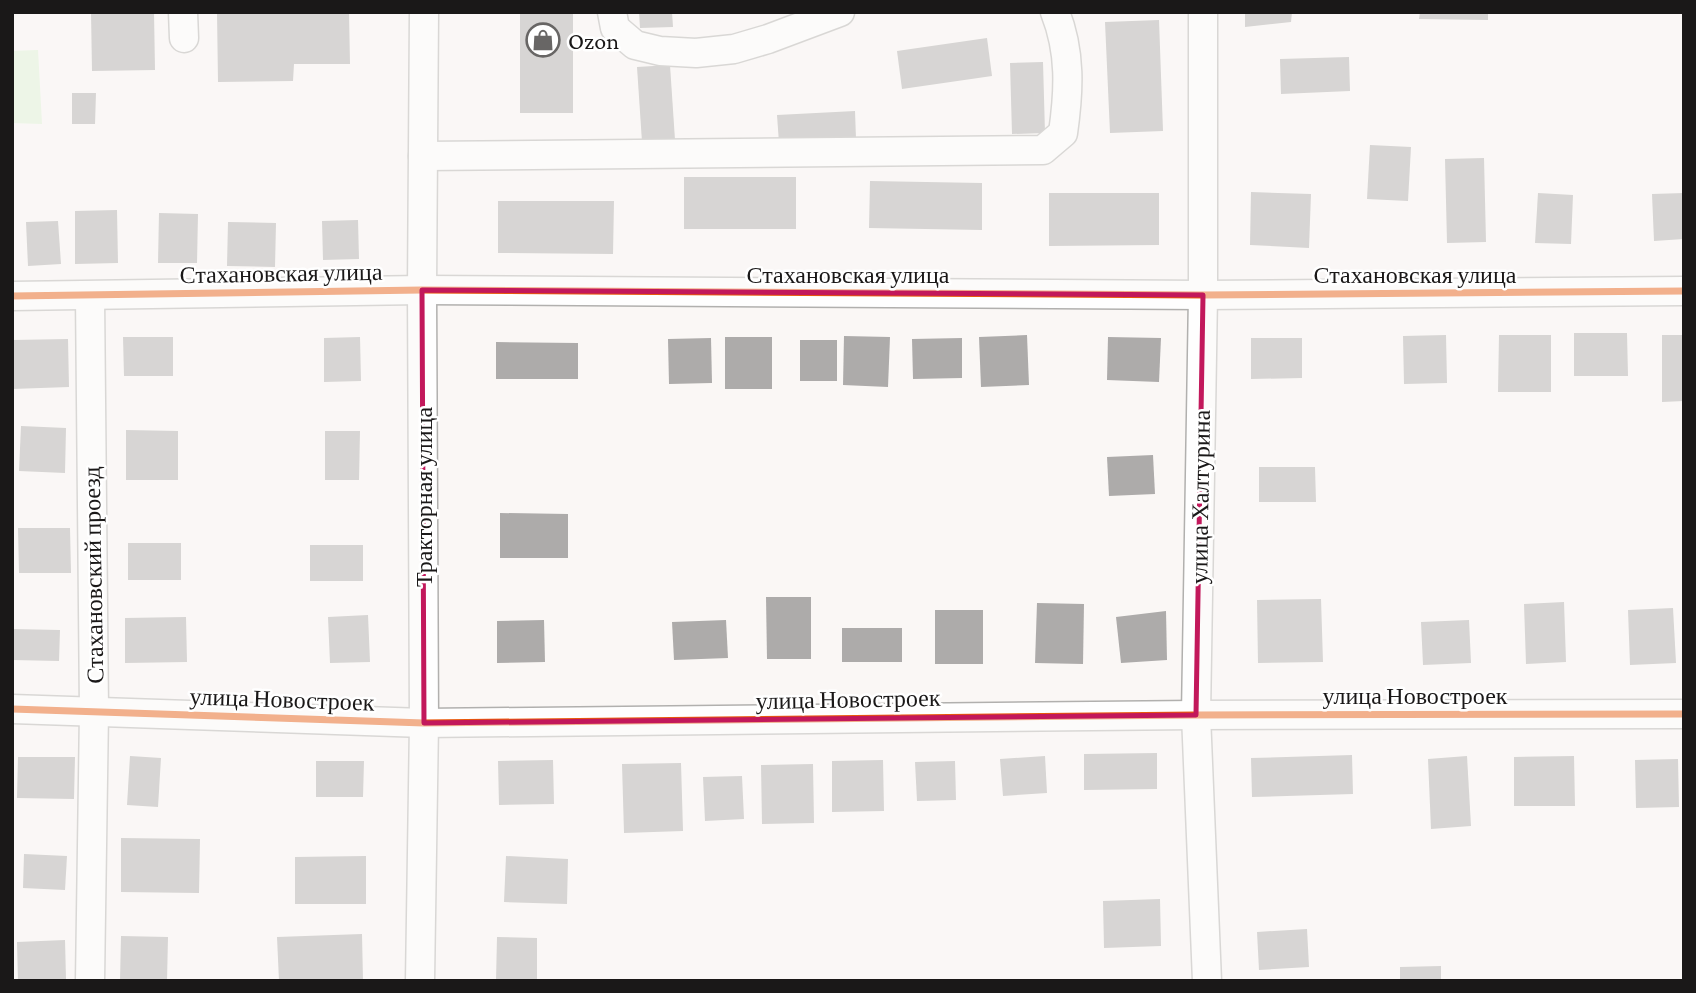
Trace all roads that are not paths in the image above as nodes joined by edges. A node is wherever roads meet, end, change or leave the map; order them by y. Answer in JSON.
{"nodes":[{"id":1,"x":424,"y":12,"type":"edge"},
{"id":2,"x":612,"y":12,"type":"edge"},
{"id":3,"x":841,"y":12,"type":"edge"},
{"id":4,"x":1055,"y":12,"type":"edge"},
{"id":5,"x":1203,"y":12,"type":"edge"},
{"id":6,"x":423,"y":156,"type":"junction"},
{"id":7,"x":422,"y":290,"type":"junction"},
{"id":8,"x":1684,"y":291,"type":"edge"},
{"id":9,"x":1203,"y":295,"type":"junction"},
{"id":10,"x":12,"y":296,"type":"edge"},
{"id":11,"x":90,"y":296,"type":"junction"},
{"id":12,"x":12,"y":709,"type":"edge"},
{"id":13,"x":94,"y":711,"type":"junction"},
{"id":14,"x":1684,"y":714,"type":"edge"},
{"id":15,"x":1196,"y":715,"type":"junction"},
{"id":16,"x":424,"y":723,"type":"junction"},
{"id":17,"x":90,"y":981,"type":"edge"},
{"id":18,"x":420,"y":981,"type":"edge"},
{"id":19,"x":1207,"y":981,"type":"edge"}],
"edges":[{"from":1,"to":6,"type":"street","name":"Тракторная улица"},
{"from":2,"to":3,"type":"street"},
{"from":4,"to":6,"type":"street"},
{"from":5,"to":9,"type":"street","name":"улица Халтурина"},
{"from":6,"to":7,"type":"street","name":"Тракторная улица"},
{"from":7,"to":9,"type":"street","name":"Стахановская улица"},
{"from":7,"to":11,"type":"street","name":"Стахановская улица"},
{"from":7,"to":16,"type":"street","name":"Тракторная улица"},
{"from":8,"to":9,"type":"street","name":"Стахановская улица"},
{"from":9,"to":15,"type":"street","name":"улица Халтурина"},
{"from":10,"to":11,"type":"street","name":"Стахановская улица"},
{"from":11,"to":13,"type":"street","name":"Стахановский проезд"},
{"from":12,"to":13,"type":"street","name":"улица Новостроек"},
{"from":13,"to":16,"type":"street","name":"улица Новостроек"},
{"from":13,"to":17,"type":"street","name":"Стахановский проезд"},
{"from":14,"to":15,"type":"street","name":"улица Новостроек"},
{"from":15,"to":16,"type":"street","name":"улица Новостроек"},
{"from":15,"to":19,"type":"street","name":"улица Халтурина"},
{"from":16,"to":18,"type":"street","name":"Тракторная улица"}]}
